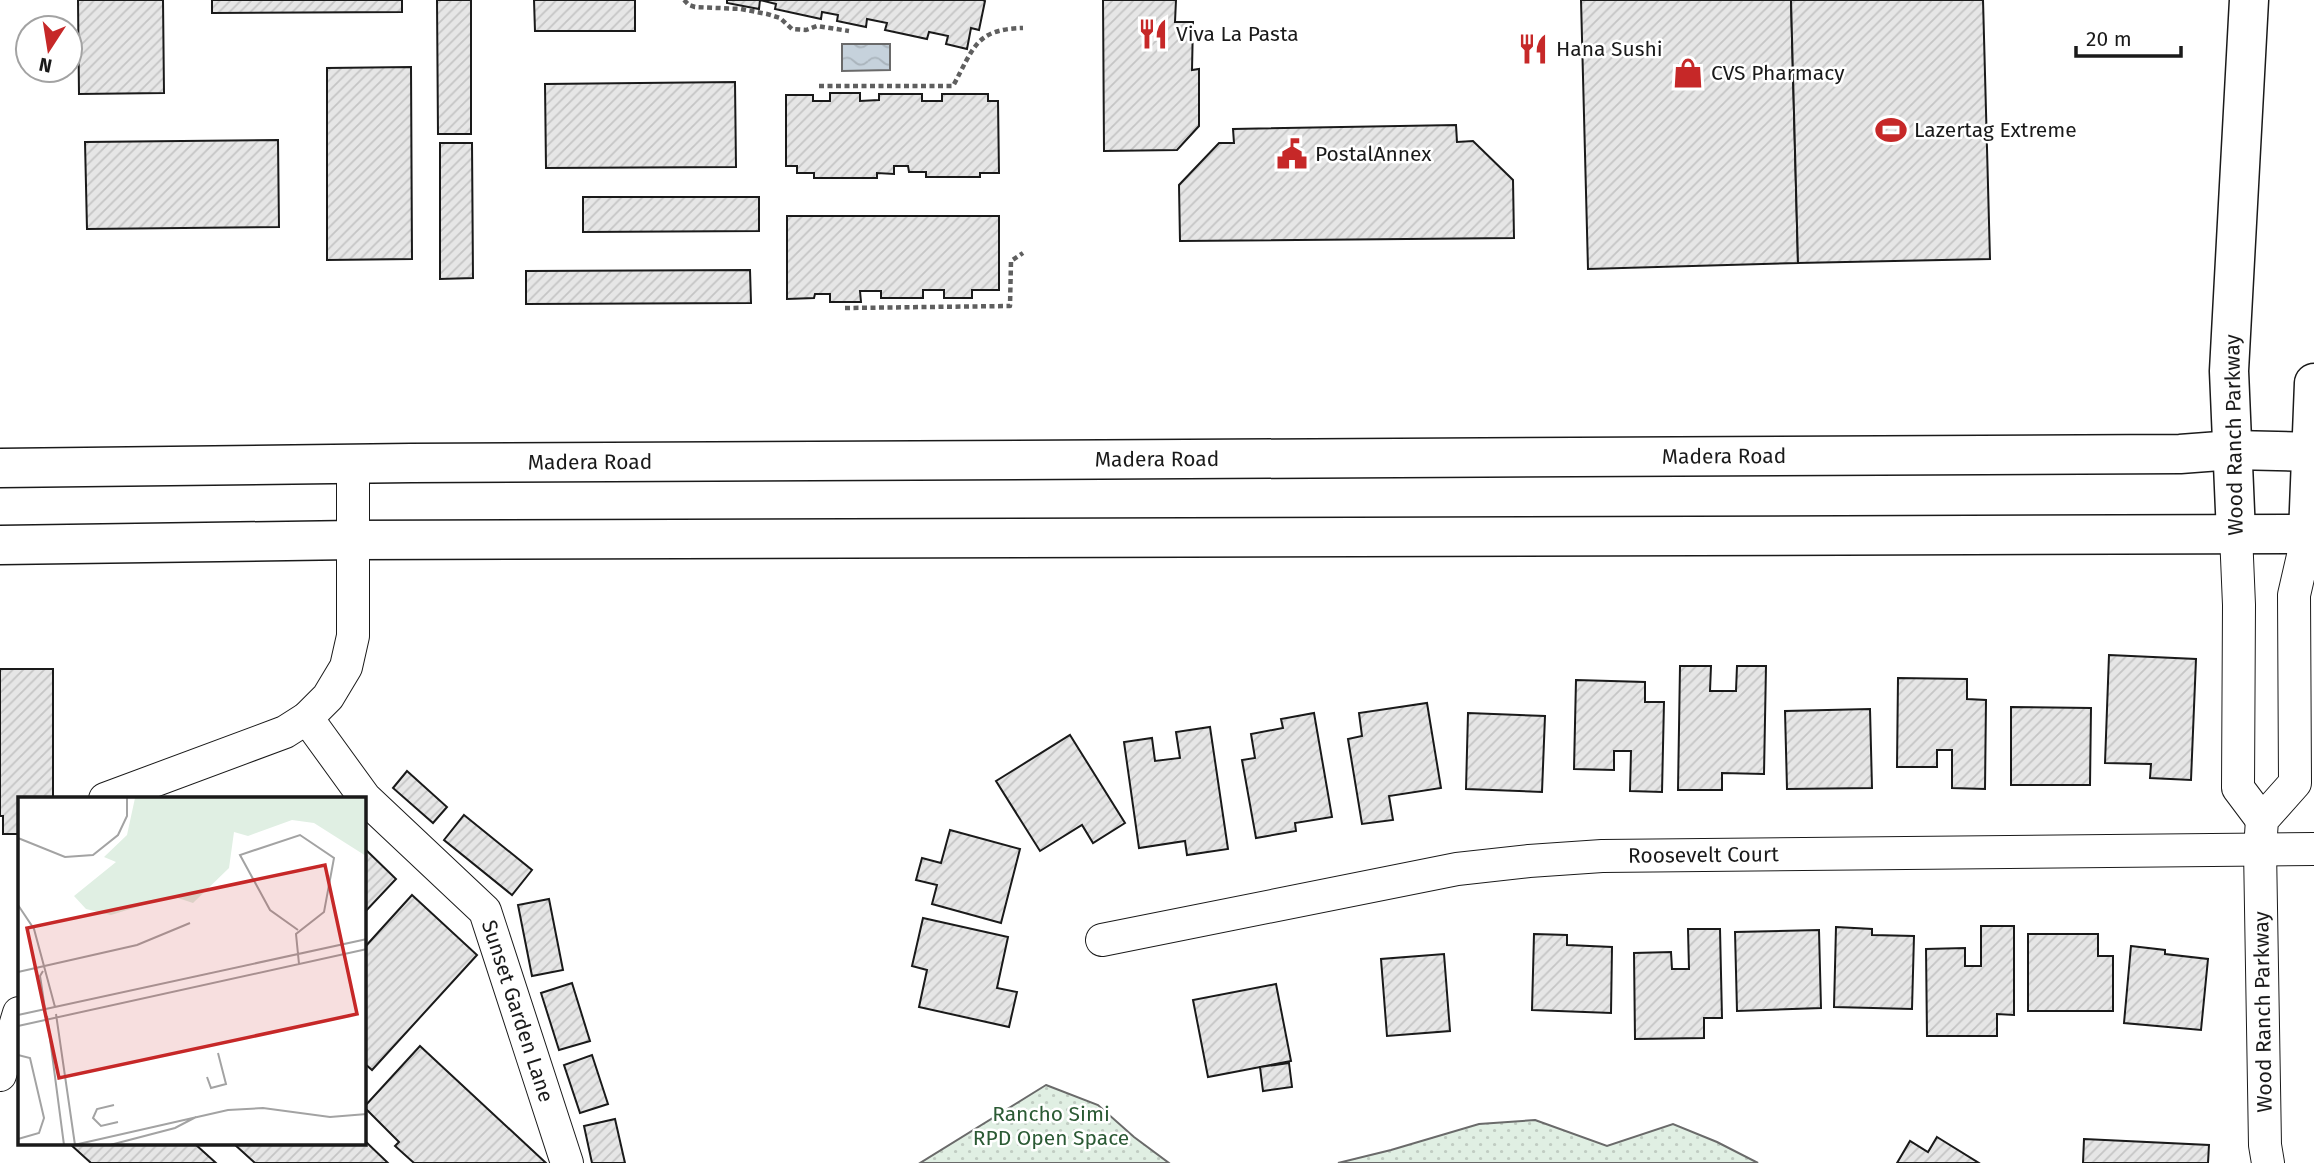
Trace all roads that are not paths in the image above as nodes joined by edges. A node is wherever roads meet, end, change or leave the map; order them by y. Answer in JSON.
{"nodes":[{"id":1,"x":2249,"y":0,"type":"edge"},
{"id":2,"x":2314,"y":383,"type":"edge"},
{"id":3,"x":2232,"y":450,"type":"junction"},
{"id":4,"x":2313,"y":452,"type":"edge"},
{"id":5,"x":353,"y":464,"type":"junction"},
{"id":6,"x":0,"y":468,"type":"edge"},
{"id":7,"x":2236,"y":534,"type":"junction"},
{"id":8,"x":2311,"y":534,"type":"edge"},
{"id":9,"x":353,"y":540,"type":"junction"},
{"id":10,"x":0,"y":545,"type":"edge"},
{"id":11,"x":307,"y":718,"type":"junction"},
{"id":12,"x":110,"y":797,"type":"edge"},
{"id":13,"x":364,"y":797,"type":"edge"},
{"id":14,"x":366,"y":799,"type":"edge"},
{"id":15,"x":2261,"y":834,"type":"junction"},
{"id":16,"x":2314,"y":849,"type":"edge"},
{"id":17,"x":1102,"y":940,"type":"dead end"},
{"id":18,"x":18,"y":1016,"type":"edge"},
{"id":19,"x":0,"y":1075,"type":"edge"},
{"id":20,"x":567,"y":1163,"type":"edge"},
{"id":21,"x":2268,"y":1163,"type":"edge"}],
"edges":[{"from":1,"to":3,"type":"main road","name":"Wood Ranch Parkway"},
{"from":2,"to":4,"type":"main road"},
{"from":3,"to":4,"type":"main road","name":"Madera Road"},
{"from":3,"to":5,"type":"main road","name":"Madera Road"},
{"from":3,"to":7,"type":"main road","name":"Wood Ranch Parkway"},
{"from":4,"to":8,"type":"main road"},
{"from":5,"to":6,"type":"main road","name":"Madera Road"},
{"from":5,"to":9,"type":"street"},
{"from":7,"to":8,"type":"main road"},
{"from":7,"to":9,"type":"main road"},
{"from":7,"to":15,"type":"street","name":"Wood Ranch Parkway"},
{"from":8,"to":15,"type":"street"},
{"from":9,"to":10,"type":"main road"},
{"from":9,"to":11,"type":"street"},
{"from":11,"to":12,"type":"street"},
{"from":11,"to":13,"type":"street","name":"Sunset Garden Lane"},
{"from":14,"to":20,"type":"street","name":"Sunset Garden Lane"},
{"from":15,"to":16,"type":"street","name":"Roosevelt Court"},
{"from":15,"to":17,"type":"street","name":"Roosevelt Court"},
{"from":15,"to":21,"type":"street","name":"Wood Ranch Parkway"},
{"from":18,"to":19,"type":"street"}]}
